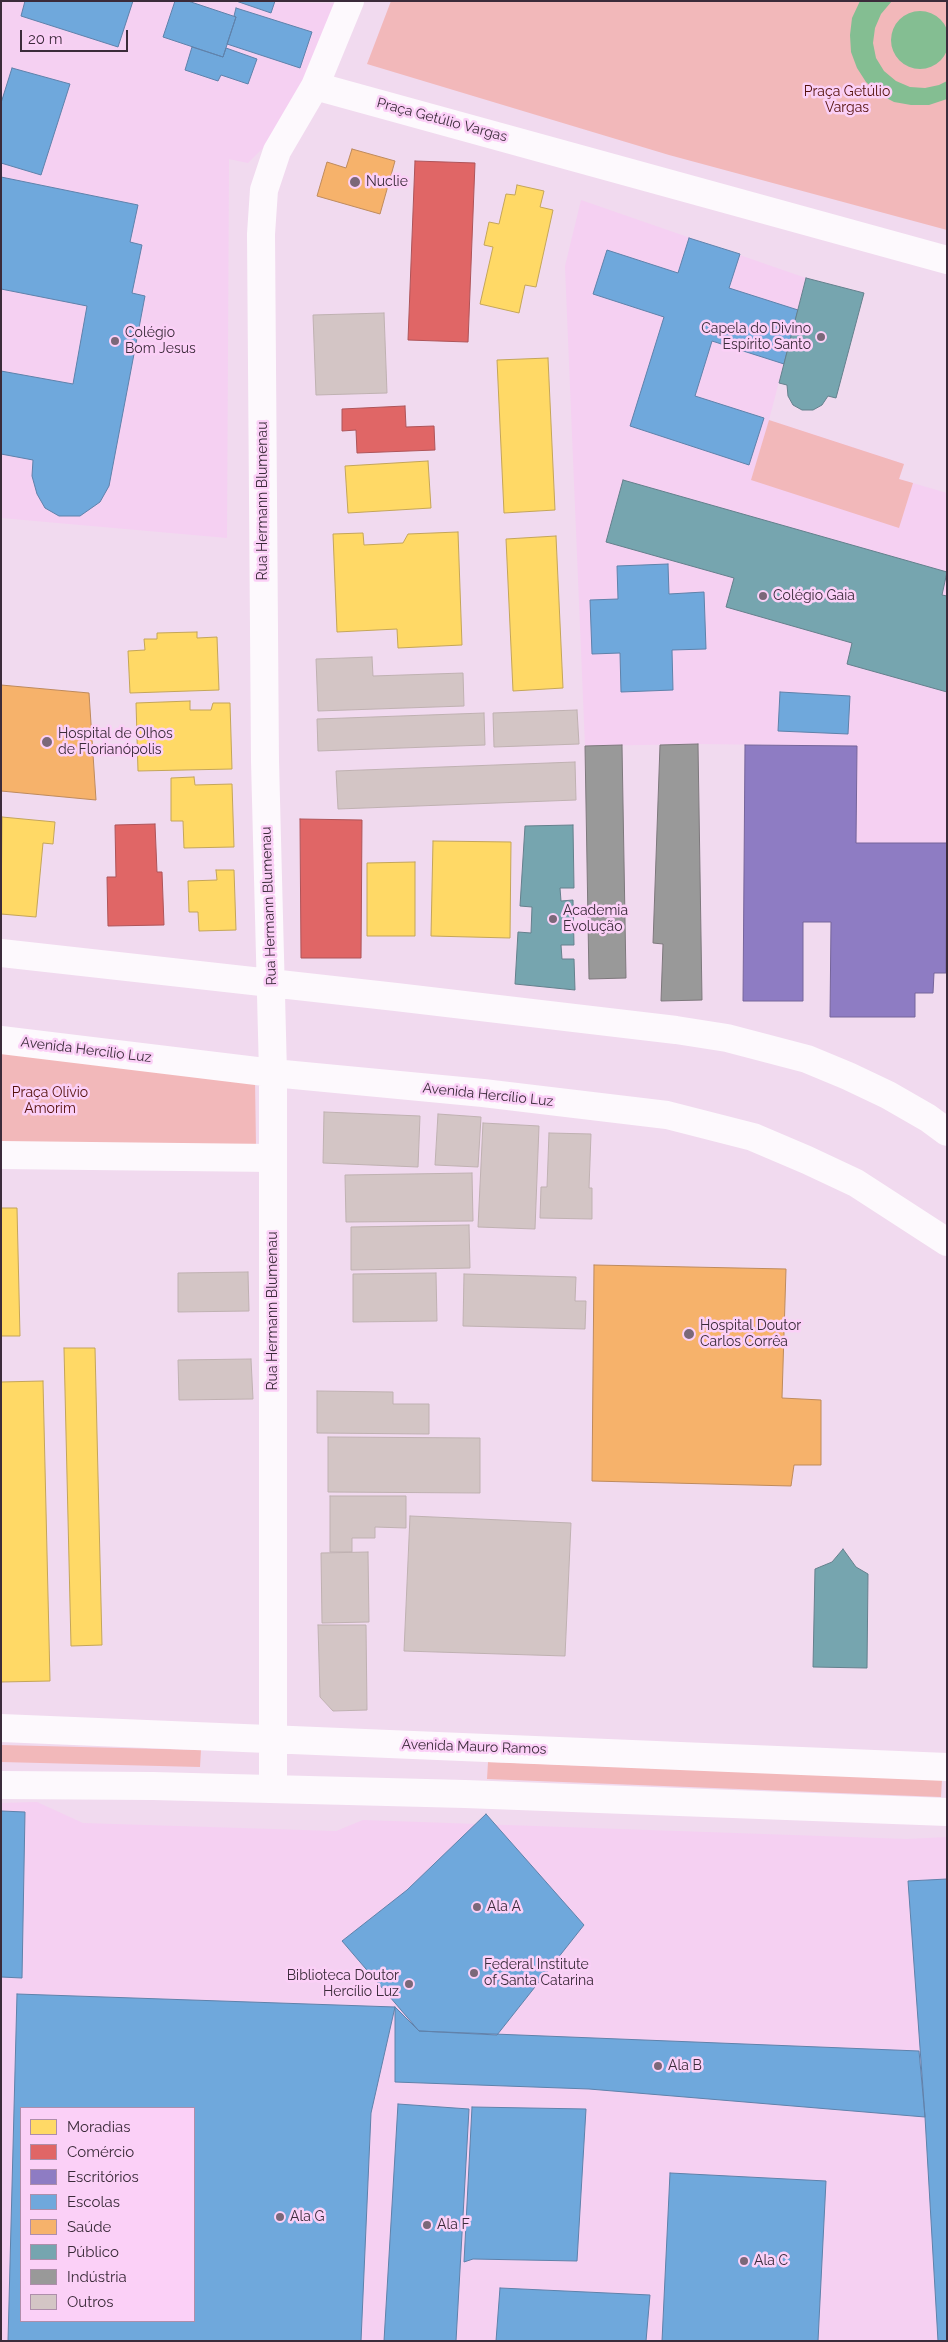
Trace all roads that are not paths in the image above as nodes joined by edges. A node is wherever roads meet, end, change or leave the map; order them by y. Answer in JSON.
{"nodes":[{"id":1,"x":350,"y":1,"type":"edge"},
{"id":2,"x":315,"y":86,"type":"junction"},
{"id":3,"x":947,"y":260,"type":"edge"},
{"id":4,"x":1,"y":953,"type":"edge"},
{"id":5,"x":272,"y":983,"type":"junction"},
{"id":6,"x":1,"y":1040,"type":"edge"},
{"id":7,"x":273,"y":1073,"type":"junction"},
{"id":8,"x":947,"y":1132,"type":"edge"},
{"id":9,"x":1,"y":1155,"type":"edge"},
{"id":10,"x":273,"y":1158,"type":"junction"},
{"id":11,"x":947,"y":1242,"type":"edge"},
{"id":12,"x":1,"y":1728,"type":"edge"},
{"id":13,"x":273,"y":1738,"type":"junction"},
{"id":14,"x":947,"y":1767,"type":"edge"},
{"id":15,"x":1,"y":1785,"type":"edge"},
{"id":16,"x":273,"y":1789,"type":"junction"},
{"id":17,"x":947,"y":1812,"type":"edge"}],
"edges":[{"from":1,"to":2,"type":"main road"},
{"from":2,"to":3,"type":"main road","name":"Praça Getúlio Vargas"},
{"from":2,"to":5,"type":"main road","name":"Rua Hermann Blumenau"},
{"from":4,"to":5,"type":"main road"},
{"from":5,"to":7,"type":"main road","name":"Rua Hermann Blumenau"},
{"from":5,"to":8,"type":"main road"},
{"from":6,"to":7,"type":"main road","name":"Avenida Hercílio Luz"},
{"from":7,"to":10,"type":"main road","name":"Rua Hermann Blumenau"},
{"from":7,"to":11,"type":"main road","name":"Avenida Hercílio Luz"},
{"from":9,"to":10,"type":"main road"},
{"from":10,"to":13,"type":"main road","name":"Rua Hermann Blumenau"},
{"from":12,"to":13,"type":"main road","name":"Avenida Mauro Ramos"},
{"from":13,"to":14,"type":"main road","name":"Avenida Mauro Ramos"},
{"from":13,"to":16,"type":"main road","name":"Rua Hermann Blumenau"},
{"from":15,"to":16,"type":"main road"},
{"from":16,"to":17,"type":"main road"}]}
